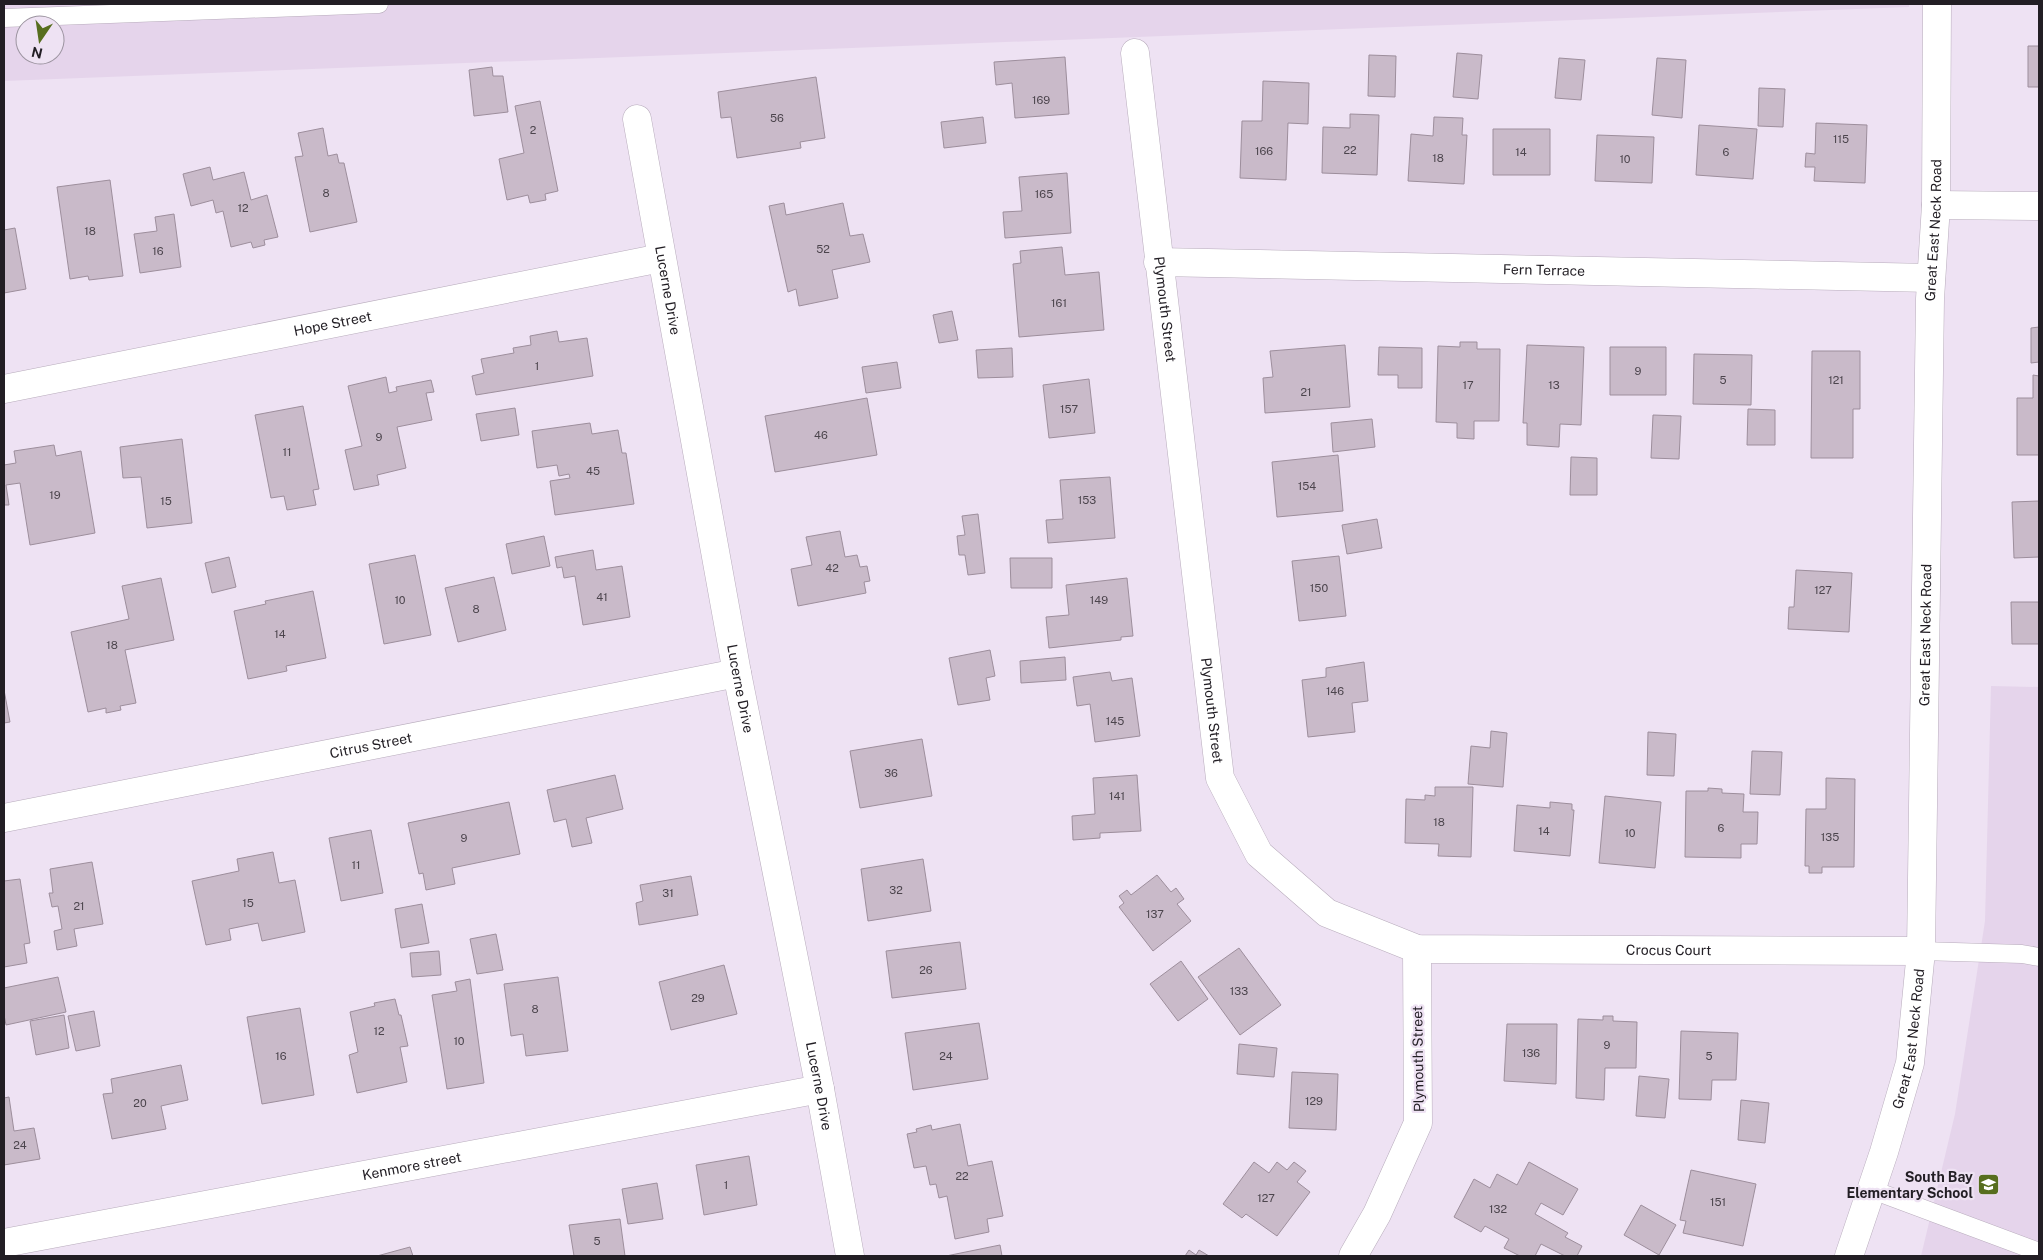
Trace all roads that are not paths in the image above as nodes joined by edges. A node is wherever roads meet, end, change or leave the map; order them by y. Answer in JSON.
{"nodes":[{"id":1,"x":379,"y":4,"type":"edge"},
{"id":2,"x":1937,"y":4,"type":"edge"},
{"id":3,"x":266,"y":6,"type":"edge"},
{"id":4,"x":4,"y":18,"type":"edge"},
{"id":5,"x":1135,"y":53,"type":"dead end"},
{"id":6,"x":637,"y":119,"type":"dead end"},
{"id":7,"x":1936,"y":206,"type":"junction"},
{"id":8,"x":2039,"y":206,"type":"edge"},
{"id":9,"x":661,"y":258,"type":"junction"},
{"id":10,"x":1158,"y":262,"type":"junction"},
{"id":11,"x":1931,"y":278,"type":"junction"},
{"id":12,"x":4,"y":389,"type":"edge"},
{"id":13,"x":737,"y":673,"type":"junction"},
{"id":14,"x":4,"y":818,"type":"edge"},
{"id":15,"x":1417,"y":949,"type":"junction"},
{"id":16,"x":1921,"y":951,"type":"junction"},
{"id":17,"x":2039,"y":957,"type":"edge"},
{"id":18,"x":820,"y":1089,"type":"junction"},
{"id":19,"x":1870,"y":1189,"type":"junction"},
{"id":20,"x":4,"y":1243,"type":"edge"},
{"id":21,"x":2039,"y":1252,"type":"edge"},
{"id":22,"x":850,"y":1256,"type":"edge"},
{"id":23,"x":1353,"y":1256,"type":"edge"},
{"id":24,"x":1849,"y":1256,"type":"edge"}],
"edges":[{"from":1,"to":3,"type":"lane"},
{"from":2,"to":7,"type":"street","name":"Great East Neck Road"},
{"from":3,"to":4,"type":"lane"},
{"from":5,"to":10,"type":"street","name":"Plymouth Street"},
{"from":6,"to":9,"type":"street","name":"Lucerne Drive"},
{"from":7,"to":8,"type":"street"},
{"from":7,"to":11,"type":"street","name":"Great East Neck Road"},
{"from":9,"to":12,"type":"street","name":"Hope Street"},
{"from":9,"to":13,"type":"street","name":"Lucerne Drive"},
{"from":10,"to":11,"type":"street","name":"Fern Terrace"},
{"from":10,"to":15,"type":"street","name":"Plymouth Street"},
{"from":11,"to":16,"type":"street","name":"Great East Neck Road"},
{"from":13,"to":14,"type":"street","name":"Citrus Street"},
{"from":13,"to":18,"type":"street","name":"Lucerne Drive"},
{"from":15,"to":16,"type":"street","name":"Crocus Court"},
{"from":15,"to":23,"type":"street","name":"Plymouth Street"},
{"from":16,"to":17,"type":"lane"},
{"from":16,"to":19,"type":"street","name":"Great East Neck Road"},
{"from":18,"to":20,"type":"street","name":"Kenmore street"},
{"from":18,"to":22,"type":"street","name":"Lucerne Drive"},
{"from":19,"to":21,"type":"lane"},
{"from":19,"to":24,"type":"street","name":"Great East Neck Road"}]}
